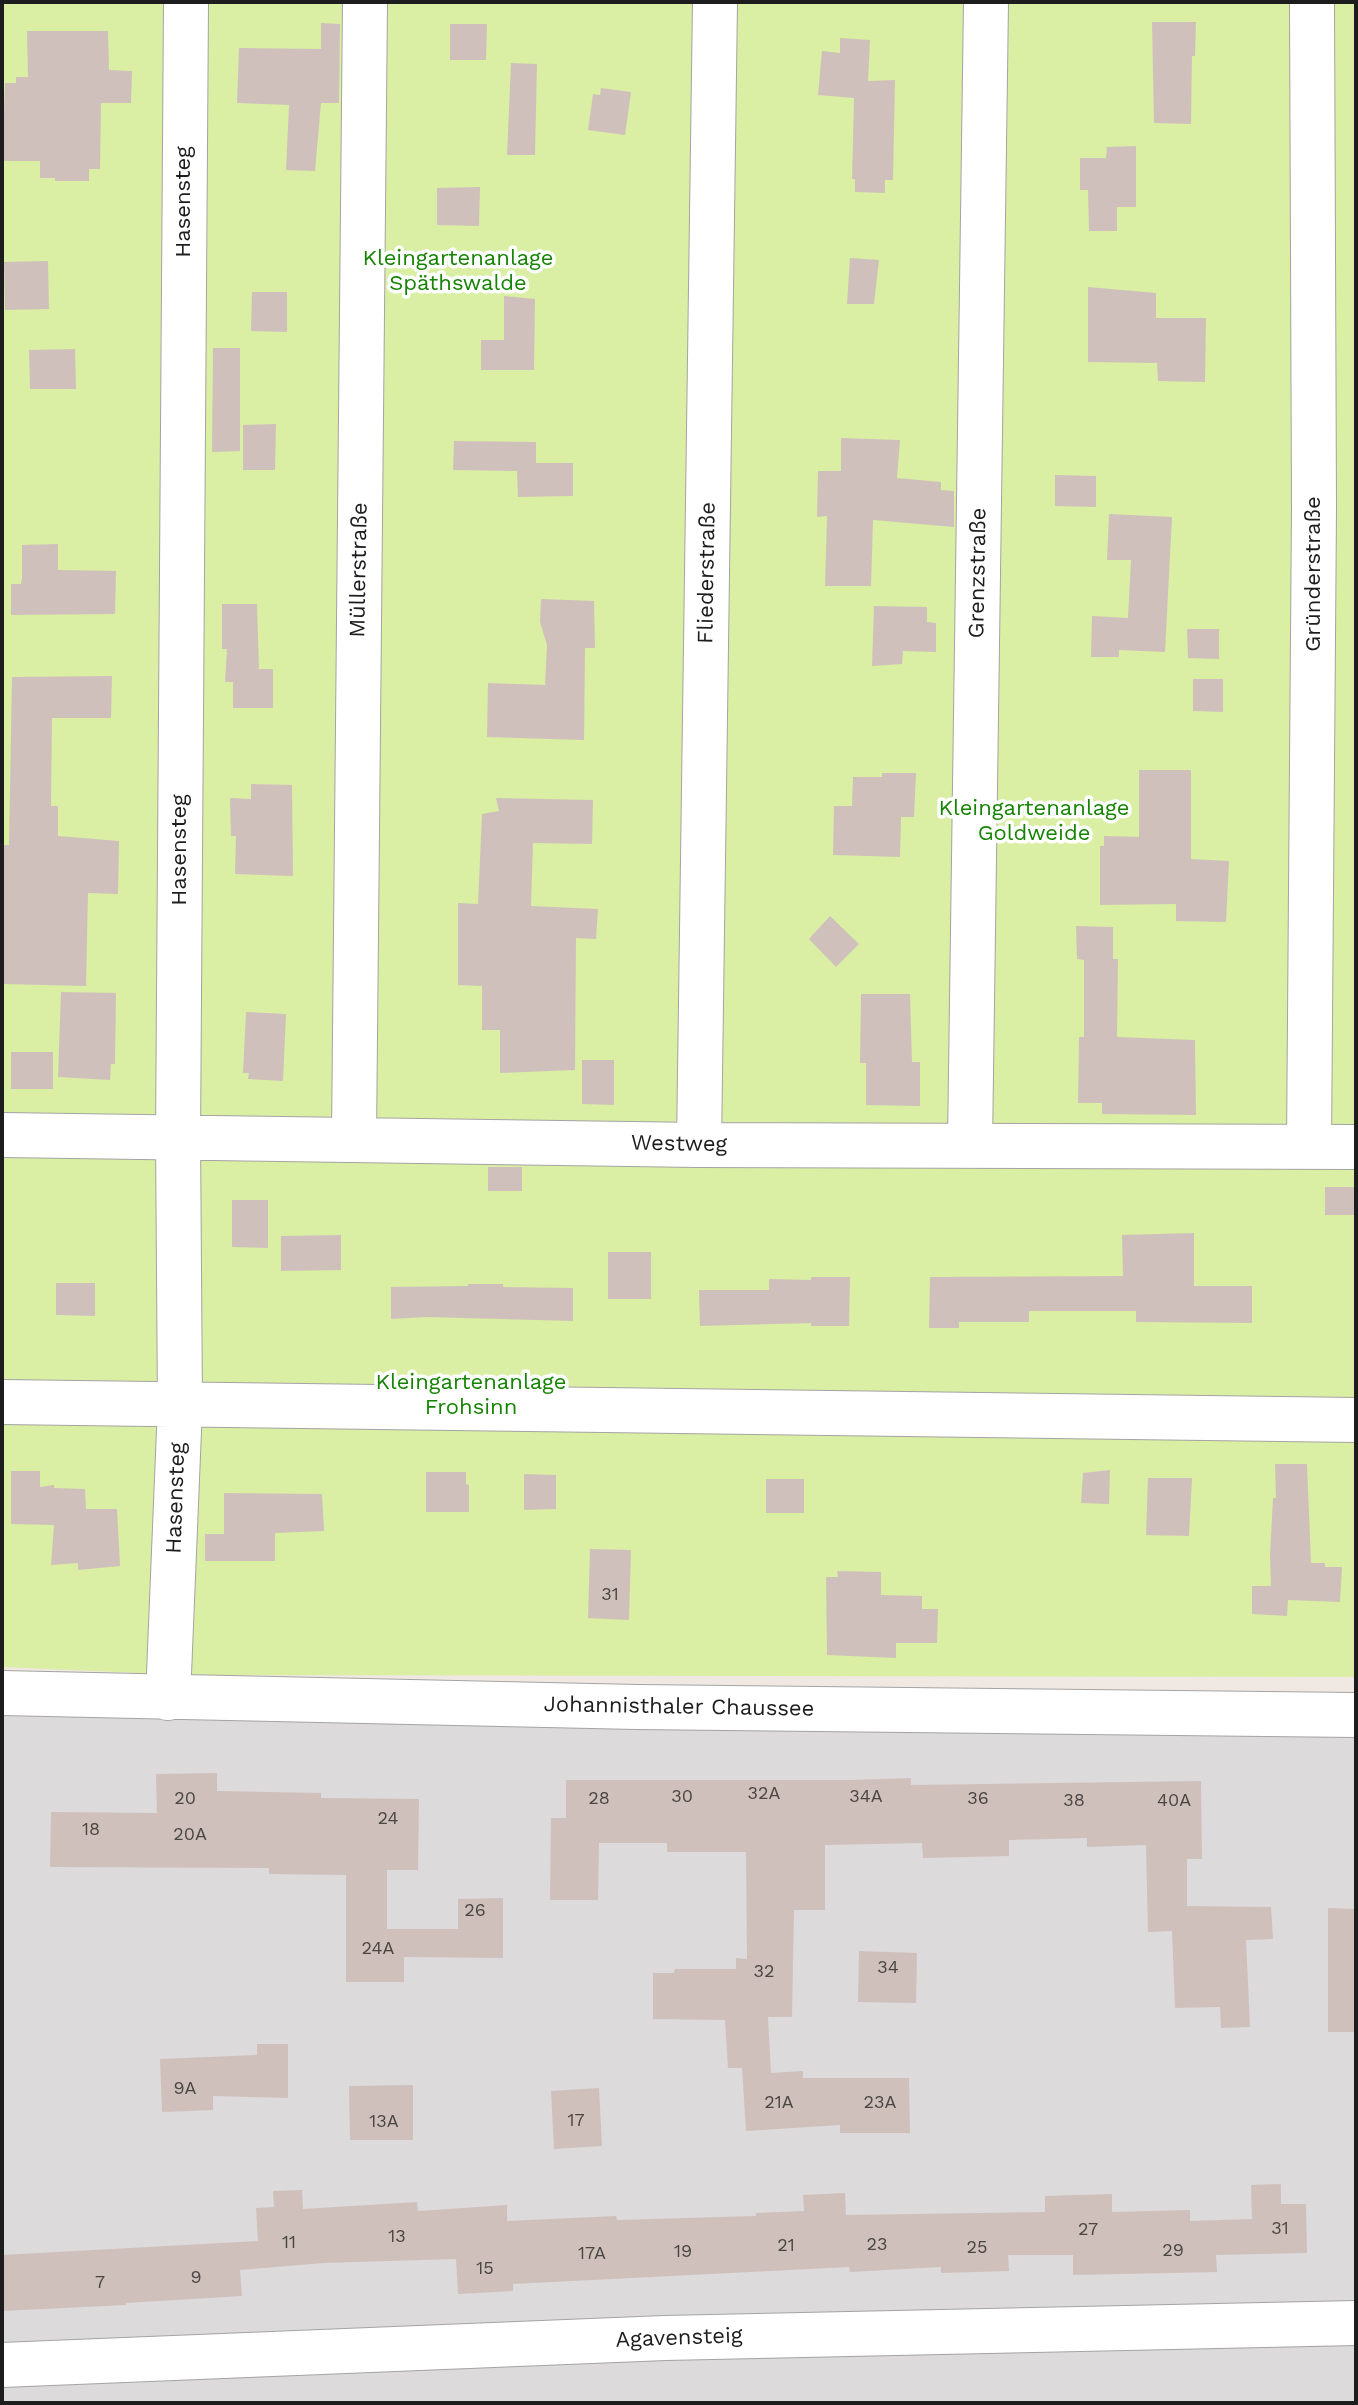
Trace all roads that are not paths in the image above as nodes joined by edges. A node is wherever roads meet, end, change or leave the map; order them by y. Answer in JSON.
{"nodes":[{"id":1,"x":186,"y":2,"type":"edge"},
{"id":2,"x":365,"y":2,"type":"edge"},
{"id":3,"x":715,"y":2,"type":"edge"},
{"id":4,"x":986,"y":2,"type":"edge"},
{"id":5,"x":1312,"y":2,"type":"edge"},
{"id":6,"x":2,"y":1135,"type":"edge"},
{"id":7,"x":178,"y":1137,"type":"junction"},
{"id":8,"x":354,"y":1138,"type":"junction"},
{"id":9,"x":970,"y":1144,"type":"junction"},
{"id":10,"x":699,"y":1145,"type":"junction"},
{"id":11,"x":1309,"y":1146,"type":"junction"},
{"id":12,"x":1356,"y":1147,"type":"edge"},
{"id":13,"x":2,"y":1402,"type":"edge"},
{"id":14,"x":180,"y":1406,"type":"junction"},
{"id":15,"x":1356,"y":1420,"type":"edge"},
{"id":16,"x":2,"y":1693,"type":"edge"},
{"id":17,"x":168,"y":1698,"type":"junction"},
{"id":18,"x":1356,"y":1715,"type":"edge"},
{"id":19,"x":1356,"y":2323,"type":"edge"},
{"id":20,"x":2,"y":2365,"type":"edge"}],
"edges":[{"from":1,"to":7,"type":"street","name":"Hasensteg"},
{"from":2,"to":8,"type":"street","name":"Müllerstraße"},
{"from":3,"to":10,"type":"street","name":"Fliederstraße"},
{"from":4,"to":9,"type":"street","name":"Grenzstraße"},
{"from":5,"to":11,"type":"street","name":"Gründerstraße"},
{"from":6,"to":7,"type":"street","name":"Westweg"},
{"from":7,"to":8,"type":"street","name":"Westweg"},
{"from":7,"to":14,"type":"street","name":"Hasensteg"},
{"from":8,"to":10,"type":"street","name":"Westweg"},
{"from":9,"to":10,"type":"street","name":"Westweg"},
{"from":9,"to":11,"type":"street","name":"Westweg"},
{"from":11,"to":12,"type":"street","name":"Westweg"},
{"from":13,"to":14,"type":"street"},
{"from":14,"to":15,"type":"street"},
{"from":14,"to":17,"type":"street","name":"Hasensteg"},
{"from":16,"to":17,"type":"street","name":"Johannisthaler Chaussee"},
{"from":17,"to":18,"type":"street","name":"Johannisthaler Chaussee"},
{"from":19,"to":20,"type":"street","name":"Agavensteig"}]}
